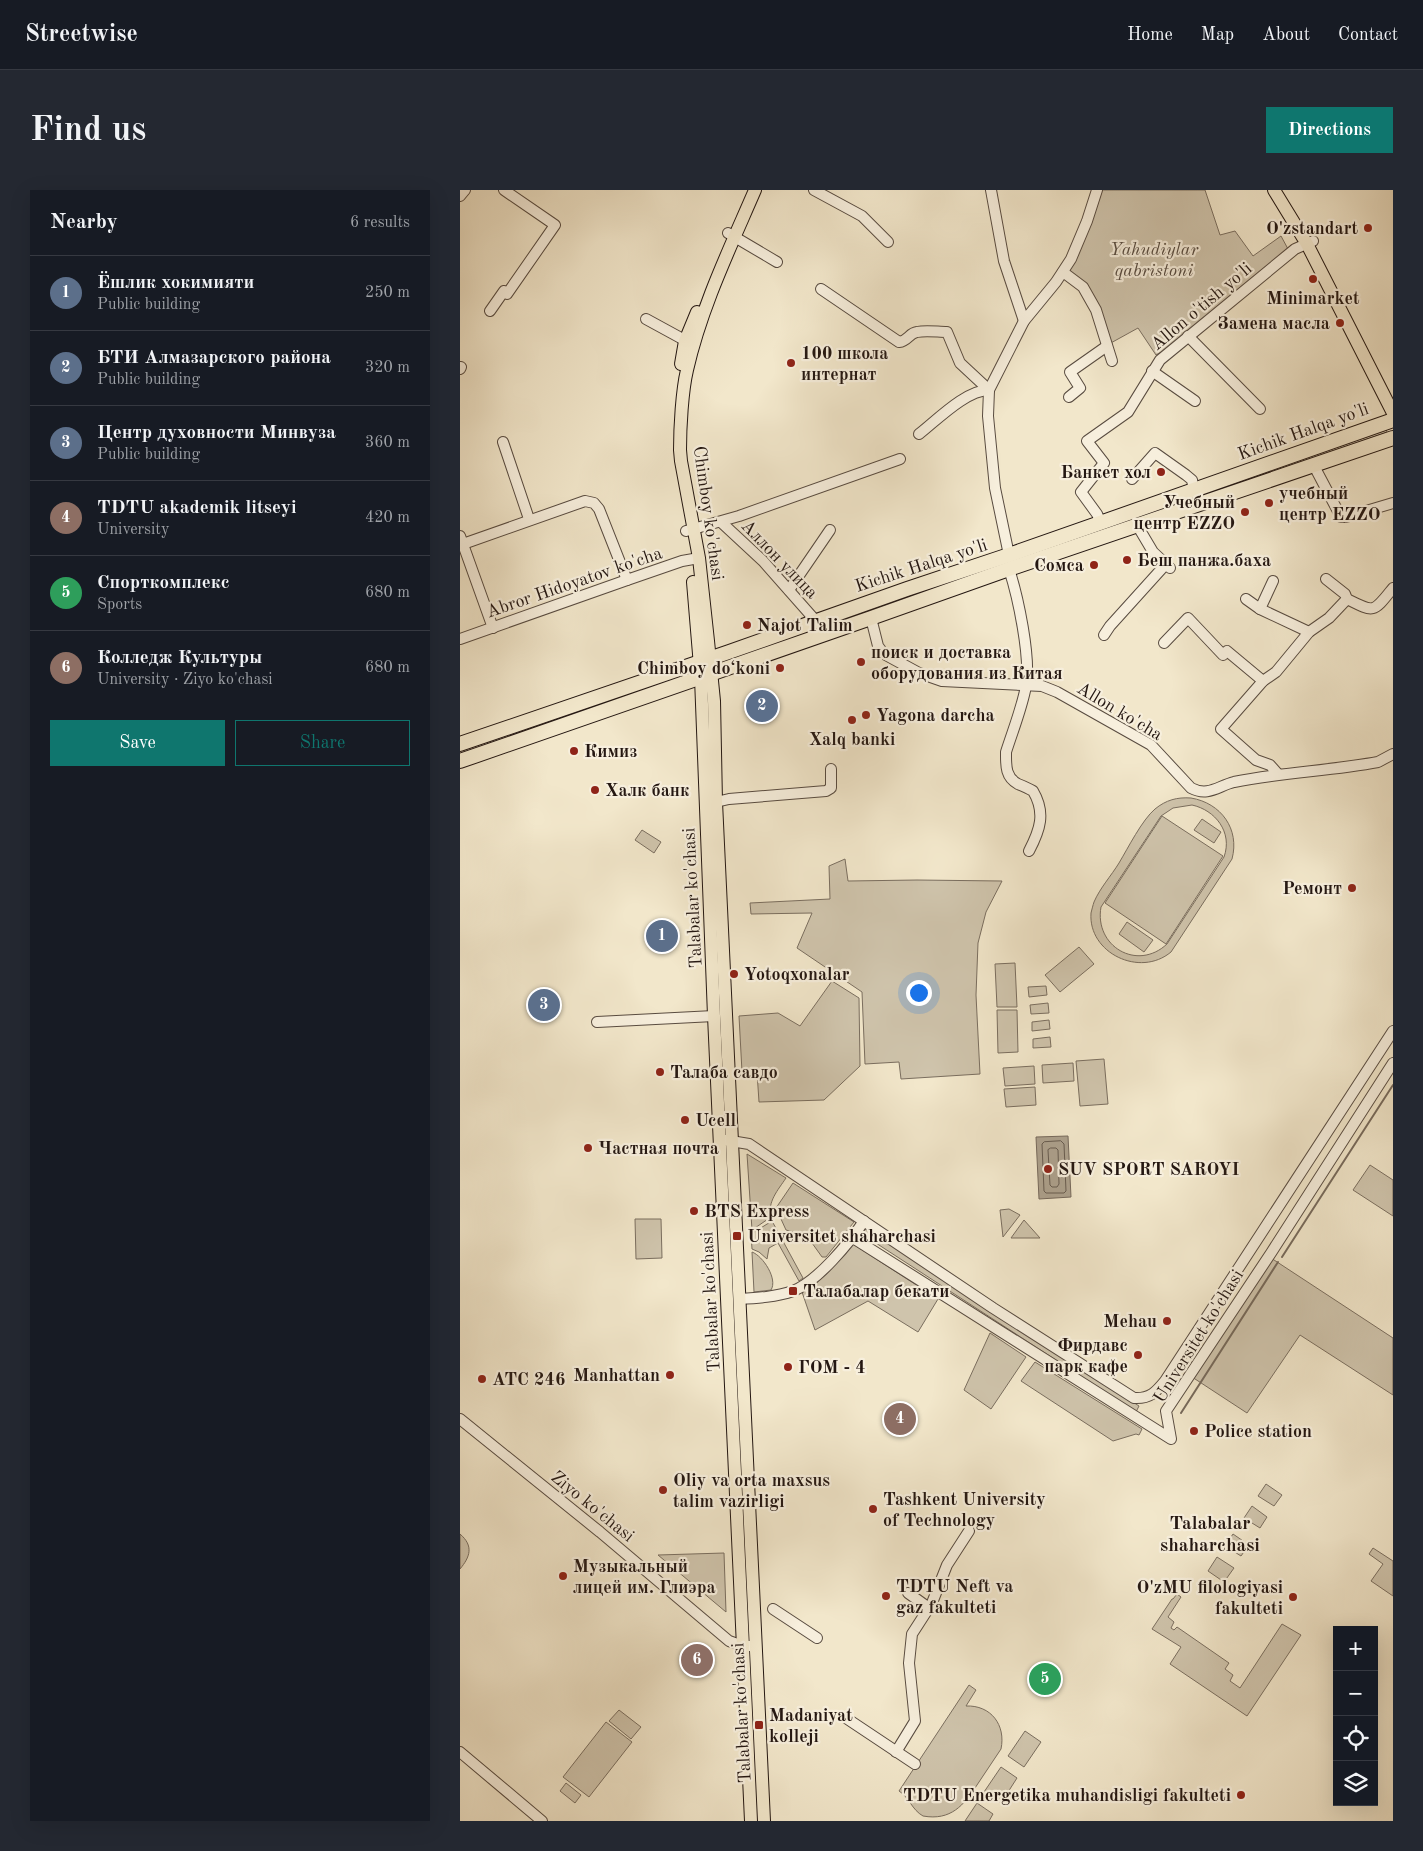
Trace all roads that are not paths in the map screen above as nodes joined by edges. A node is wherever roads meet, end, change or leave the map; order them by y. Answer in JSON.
{"nodes":[{"id":1,"x":465,"y":190,"type":"edge"},
{"id":2,"x":504,"y":190,"type":"edge"},
{"id":3,"x":747,"y":190,"type":"edge"},
{"id":4,"x":755,"y":190,"type":"edge"},
{"id":5,"x":814,"y":190,"type":"edge"},
{"id":6,"x":991,"y":190,"type":"edge"},
{"id":7,"x":1097,"y":190,"type":"edge"},
{"id":8,"x":1274,"y":190,"type":"edge"},
{"id":9,"x":1282,"y":190,"type":"edge"},
{"id":10,"x":460,"y":196,"type":"edge"},
{"id":11,"x":732,"y":235,"type":"junction"},
{"id":12,"x":888,"y":242,"type":"dead end"},
{"id":13,"x":1310,"y":242,"type":"junction"},
{"id":14,"x":778,"y":262,"type":"dead end"},
{"id":15,"x":1063,"y":272,"type":"junction"},
{"id":16,"x":821,"y":289,"type":"dead end"},
{"id":17,"x":490,"y":311,"type":"dead end"},
{"id":18,"x":646,"y":319,"type":"dead end"},
{"id":19,"x":1024,"y":321,"type":"junction"},
{"id":20,"x":1188,"y":336,"type":"junction"},
{"id":21,"x":689,"y":343,"type":"junction"},
{"id":22,"x":1107,"y":346,"type":"junction"},
{"id":23,"x":1112,"y":361,"type":"dead end"},
{"id":24,"x":1152,"y":371,"type":"junction"},
{"id":25,"x":989,"y":390,"type":"junction"},
{"id":26,"x":1393,"y":393,"type":"edge"},
{"id":27,"x":1069,"y":397,"type":"dead end"},
{"id":28,"x":1195,"y":401,"type":"dead end"},
{"id":29,"x":1260,"y":410,"type":"dead end"},
{"id":30,"x":1393,"y":412,"type":"edge"},
{"id":31,"x":1393,"y":420,"type":"edge"},
{"id":32,"x":919,"y":434,"type":"dead end"},
{"id":33,"x":1393,"y":438,"type":"edge"},
{"id":34,"x":503,"y":442,"type":"dead end"},
{"id":35,"x":900,"y":459,"type":"dead end"},
{"id":36,"x":1312,"y":464,"type":"junction"},
{"id":37,"x":1132,"y":480,"type":"dead end"},
{"id":38,"x":1194,"y":490,"type":"junction"},
{"id":39,"x":1393,"y":503,"type":"edge"},
{"id":40,"x":529,"y":519,"type":"junction"},
{"id":41,"x":721,"y":522,"type":"junction"},
{"id":42,"x":1101,"y":523,"type":"junction"},
{"id":43,"x":1136,"y":525,"type":"junction"},
{"id":44,"x":689,"y":530,"type":"junction"},
{"id":45,"x":830,"y":530,"type":"dead end"},
{"id":46,"x":461,"y":540,"type":"edge"},
{"id":47,"x":695,"y":559,"type":"junction"},
{"id":48,"x":1009,"y":562,"type":"junction"},
{"id":49,"x":1326,"y":579,"type":"dead end"},
{"id":50,"x":627,"y":580,"type":"junction"},
{"id":51,"x":1273,"y":580,"type":"dead end"},
{"id":52,"x":1393,"y":588,"type":"edge"},
{"id":53,"x":907,"y":589,"type":"junction"},
{"id":54,"x":789,"y":590,"type":"junction"},
{"id":55,"x":1246,"y":599,"type":"dead end"},
{"id":56,"x":1347,"y":599,"type":"junction"},
{"id":57,"x":912,"y":603,"type":"junction"},
{"id":58,"x":1260,"y":609,"type":"junction"},
{"id":59,"x":871,"y":618,"type":"junction"},
{"id":60,"x":816,"y":620,"type":"junction"},
{"id":61,"x":494,"y":628,"type":"junction"},
{"id":62,"x":1309,"y":632,"type":"junction"},
{"id":63,"x":1104,"y":635,"type":"dead end"},
{"id":64,"x":460,"y":639,"type":"edge"},
{"id":65,"x":1164,"y":644,"type":"dead end"},
{"id":66,"x":705,"y":660,"type":"junction"},
{"id":67,"x":706,"y":676,"type":"junction"},
{"id":68,"x":1263,"y":681,"type":"junction"},
{"id":69,"x":1026,"y":686,"type":"junction"},
{"id":70,"x":465,"y":742,"type":"edge"},
{"id":71,"x":1393,"y":754,"type":"edge"},
{"id":72,"x":475,"y":756,"type":"junction"},
{"id":73,"x":460,"y":761,"type":"edge"},
{"id":74,"x":831,"y":769,"type":"dead end"},
{"id":75,"x":1278,"y":774,"type":"junction"},
{"id":76,"x":710,"y":802,"type":"junction"},
{"id":77,"x":1029,"y":851,"type":"dead end"},
{"id":78,"x":716,"y":916,"type":"junction"},
{"id":79,"x":714,"y":1016,"type":"junction"},
{"id":80,"x":597,"y":1022,"type":"dead end"},
{"id":81,"x":1393,"y":1031,"type":"edge"},
{"id":82,"x":1393,"y":1063,"type":"edge"},
{"id":83,"x":726,"y":1140,"type":"junction"},
{"id":84,"x":864,"y":1221,"type":"junction"},
{"id":85,"x":853,"y":1238,"type":"junction"},
{"id":86,"x":739,"y":1299,"type":"junction"},
{"id":87,"x":738,"y":1397,"type":"junction"},
{"id":88,"x":460,"y":1419,"type":"edge"},
{"id":89,"x":969,"y":1531,"type":"dead end"},
{"id":90,"x":908,"y":1594,"type":"dead end"},
{"id":91,"x":929,"y":1608,"type":"junction"},
{"id":92,"x":773,"y":1609,"type":"dead end"},
{"id":93,"x":817,"y":1638,"type":"dead end"},
{"id":94,"x":749,"y":1646,"type":"junction"},
{"id":95,"x":846,"y":1718,"type":"dead end"},
{"id":96,"x":460,"y":1752,"type":"edge"},
{"id":97,"x":896,"y":1752,"type":"junction"},
{"id":98,"x":915,"y":1764,"type":"dead end"},
{"id":99,"x":542,"y":1821,"type":"edge"},
{"id":100,"x":751,"y":1821,"type":"edge"},
{"id":101,"x":764,"y":1821,"type":"edge"}],
"edges":[{"from":1,"to":10,"type":"street"},
{"from":2,"to":17,"type":"street"},
{"from":3,"to":11,"type":"main road","name":"Chimboy ko'chasi"},
{"from":4,"to":11,"type":"main road","name":"Chimboy ko'chasi"},
{"from":5,"to":12,"type":"street"},
{"from":6,"to":19,"type":"street"},
{"from":7,"to":15,"type":"street"},
{"from":8,"to":13,"type":"main road"},
{"from":9,"to":13,"type":"main road"},
{"from":11,"to":14,"type":"street"},
{"from":11,"to":21,"type":"main road","name":"Chimboy ko'chasi"},
{"from":13,"to":20,"type":"street","name":"Allon o'tish yo'li"},
{"from":13,"to":26,"type":"main road"},
{"from":13,"to":30,"type":"main road"},
{"from":15,"to":19,"type":"street"},
{"from":15,"to":22,"type":"street"},
{"from":16,"to":25,"type":"street"},
{"from":18,"to":21,"type":"street"},
{"from":19,"to":25,"type":"street"},
{"from":20,"to":24,"type":"street","name":"Allon o'tish yo'li"},
{"from":20,"to":29,"type":"street"},
{"from":21,"to":44,"type":"main road","name":"Chimboy ko'chasi"},
{"from":22,"to":23,"type":"street"},
{"from":22,"to":27,"type":"street"},
{"from":24,"to":28,"type":"street"},
{"from":24,"to":42,"type":"street","name":"Allon o'tish yo'li"},
{"from":25,"to":32,"type":"street"},
{"from":25,"to":48,"type":"street"},
{"from":31,"to":38,"type":"highway","name":"Kichik Halqa yo'li"},
{"from":33,"to":36,"type":"highway","name":"Kichik Halqa yo'li"},
{"from":34,"to":40,"type":"street"},
{"from":35,"to":41,"type":"street"},
{"from":36,"to":39,"type":"street"},
{"from":36,"to":43,"type":"highway","name":"Kichik Halqa yo'li"},
{"from":37,"to":38,"type":"street"},
{"from":38,"to":42,"type":"highway","name":"Kichik Halqa yo'li"},
{"from":40,"to":46,"type":"street"},
{"from":40,"to":50,"type":"street"},
{"from":41,"to":44,"type":"street"},
{"from":41,"to":54,"type":"street","name":"Аллон улица"},
{"from":42,"to":48,"type":"highway","name":"Kichik Halqa yo'li"},
{"from":43,"to":48,"type":"highway","name":"Kichik Halqa yo'li"},
{"from":43,"to":63,"type":"street"},
{"from":44,"to":47,"type":"main road","name":"Chimboy ko'chasi"},
{"from":45,"to":54,"type":"street"},
{"from":46,"to":61,"type":"street"},
{"from":47,"to":50,"type":"street","name":"Abror Hidoyatov ko'cha"},
{"from":47,"to":66,"type":"main road","name":"Chimboy ko'chasi"},
{"from":48,"to":53,"type":"highway","name":"Kichik Halqa yo'li"},
{"from":48,"to":57,"type":"highway","name":"Kichik Halqa yo'li"},
{"from":48,"to":69,"type":"street"},
{"from":49,"to":56,"type":"street"},
{"from":50,"to":61,"type":"street","name":"Abror Hidoyatov ko'cha"},
{"from":51,"to":58,"type":"street"},
{"from":52,"to":56,"type":"street"},
{"from":53,"to":57,"type":"highway"},
{"from":53,"to":60,"type":"highway","name":"Kichik Halqa yo'li"},
{"from":54,"to":60,"type":"street","name":"Аллон улица"},
{"from":55,"to":58,"type":"street"},
{"from":56,"to":62,"type":"street"},
{"from":57,"to":59,"type":"highway","name":"Kichik Halqa yo'li"},
{"from":58,"to":62,"type":"street"},
{"from":59,"to":67,"type":"highway","name":"Kichik Halqa yo'li"},
{"from":59,"to":69,"type":"street","name":"Allon ko'cha"},
{"from":60,"to":66,"type":"highway","name":"Kichik Halqa yo'li"},
{"from":61,"to":64,"type":"street","name":"Abror Hidoyatov ko'cha"},
{"from":62,"to":68,"type":"street"},
{"from":65,"to":68,"type":"street"},
{"from":66,"to":67,"type":"main road","name":"Talabalar ko'chasi"},
{"from":66,"to":70,"type":"highway","name":"Kichik Halqa yo'li"},
{"from":67,"to":72,"type":"highway","name":"Kichik Halqa yo'li"},
{"from":67,"to":76,"type":"main road","name":"Talabalar ko'chasi"},
{"from":68,"to":75,"type":"street"},
{"from":69,"to":75,"type":"street","name":"Allon ko'cha"},
{"from":69,"to":77,"type":"street"},
{"from":70,"to":72,"type":"highway"},
{"from":71,"to":75,"type":"street"},
{"from":72,"to":73,"type":"highway","name":"Kichik Halqa yo'li"},
{"from":74,"to":76,"type":"street"},
{"from":76,"to":78,"type":"main road","name":"Talabalar ko'chasi"},
{"from":78,"to":79,"type":"main road","name":"Talabalar ko'chasi"},
{"from":78,"to":83,"type":"main road","name":"Talabalar ko'chasi"},
{"from":79,"to":80,"type":"street"},
{"from":79,"to":83,"type":"main road","name":"Talabalar ko'chasi"},
{"from":81,"to":84,"type":"street","name":"Universitet ko'chasi"},
{"from":82,"to":85,"type":"street","name":"Universitet ko'chasi"},
{"from":83,"to":84,"type":"street","name":"Universitet ko'chasi"},
{"from":83,"to":86,"type":"main road","name":"Talabalar ko'chasi"},
{"from":83,"to":87,"type":"main road","name":"Talabalar ko'chasi"},
{"from":84,"to":85,"type":"street"},
{"from":85,"to":86,"type":"street"},
{"from":86,"to":87,"type":"main road","name":"Talabalar ko'chasi"},
{"from":87,"to":94,"type":"main road","name":"Talabalar ko'chasi"},
{"from":88,"to":94,"type":"street","name":"Ziyo ko'chasi"},
{"from":89,"to":91,"type":"street"},
{"from":90,"to":91,"type":"street"},
{"from":91,"to":97,"type":"street"},
{"from":92,"to":93,"type":"street"},
{"from":94,"to":100,"type":"main road","name":"Talabalar ko'chasi"},
{"from":94,"to":101,"type":"main road","name":"Talabalar ko'chasi"},
{"from":95,"to":97,"type":"street"},
{"from":96,"to":99,"type":"street"},
{"from":97,"to":98,"type":"street"}]}
